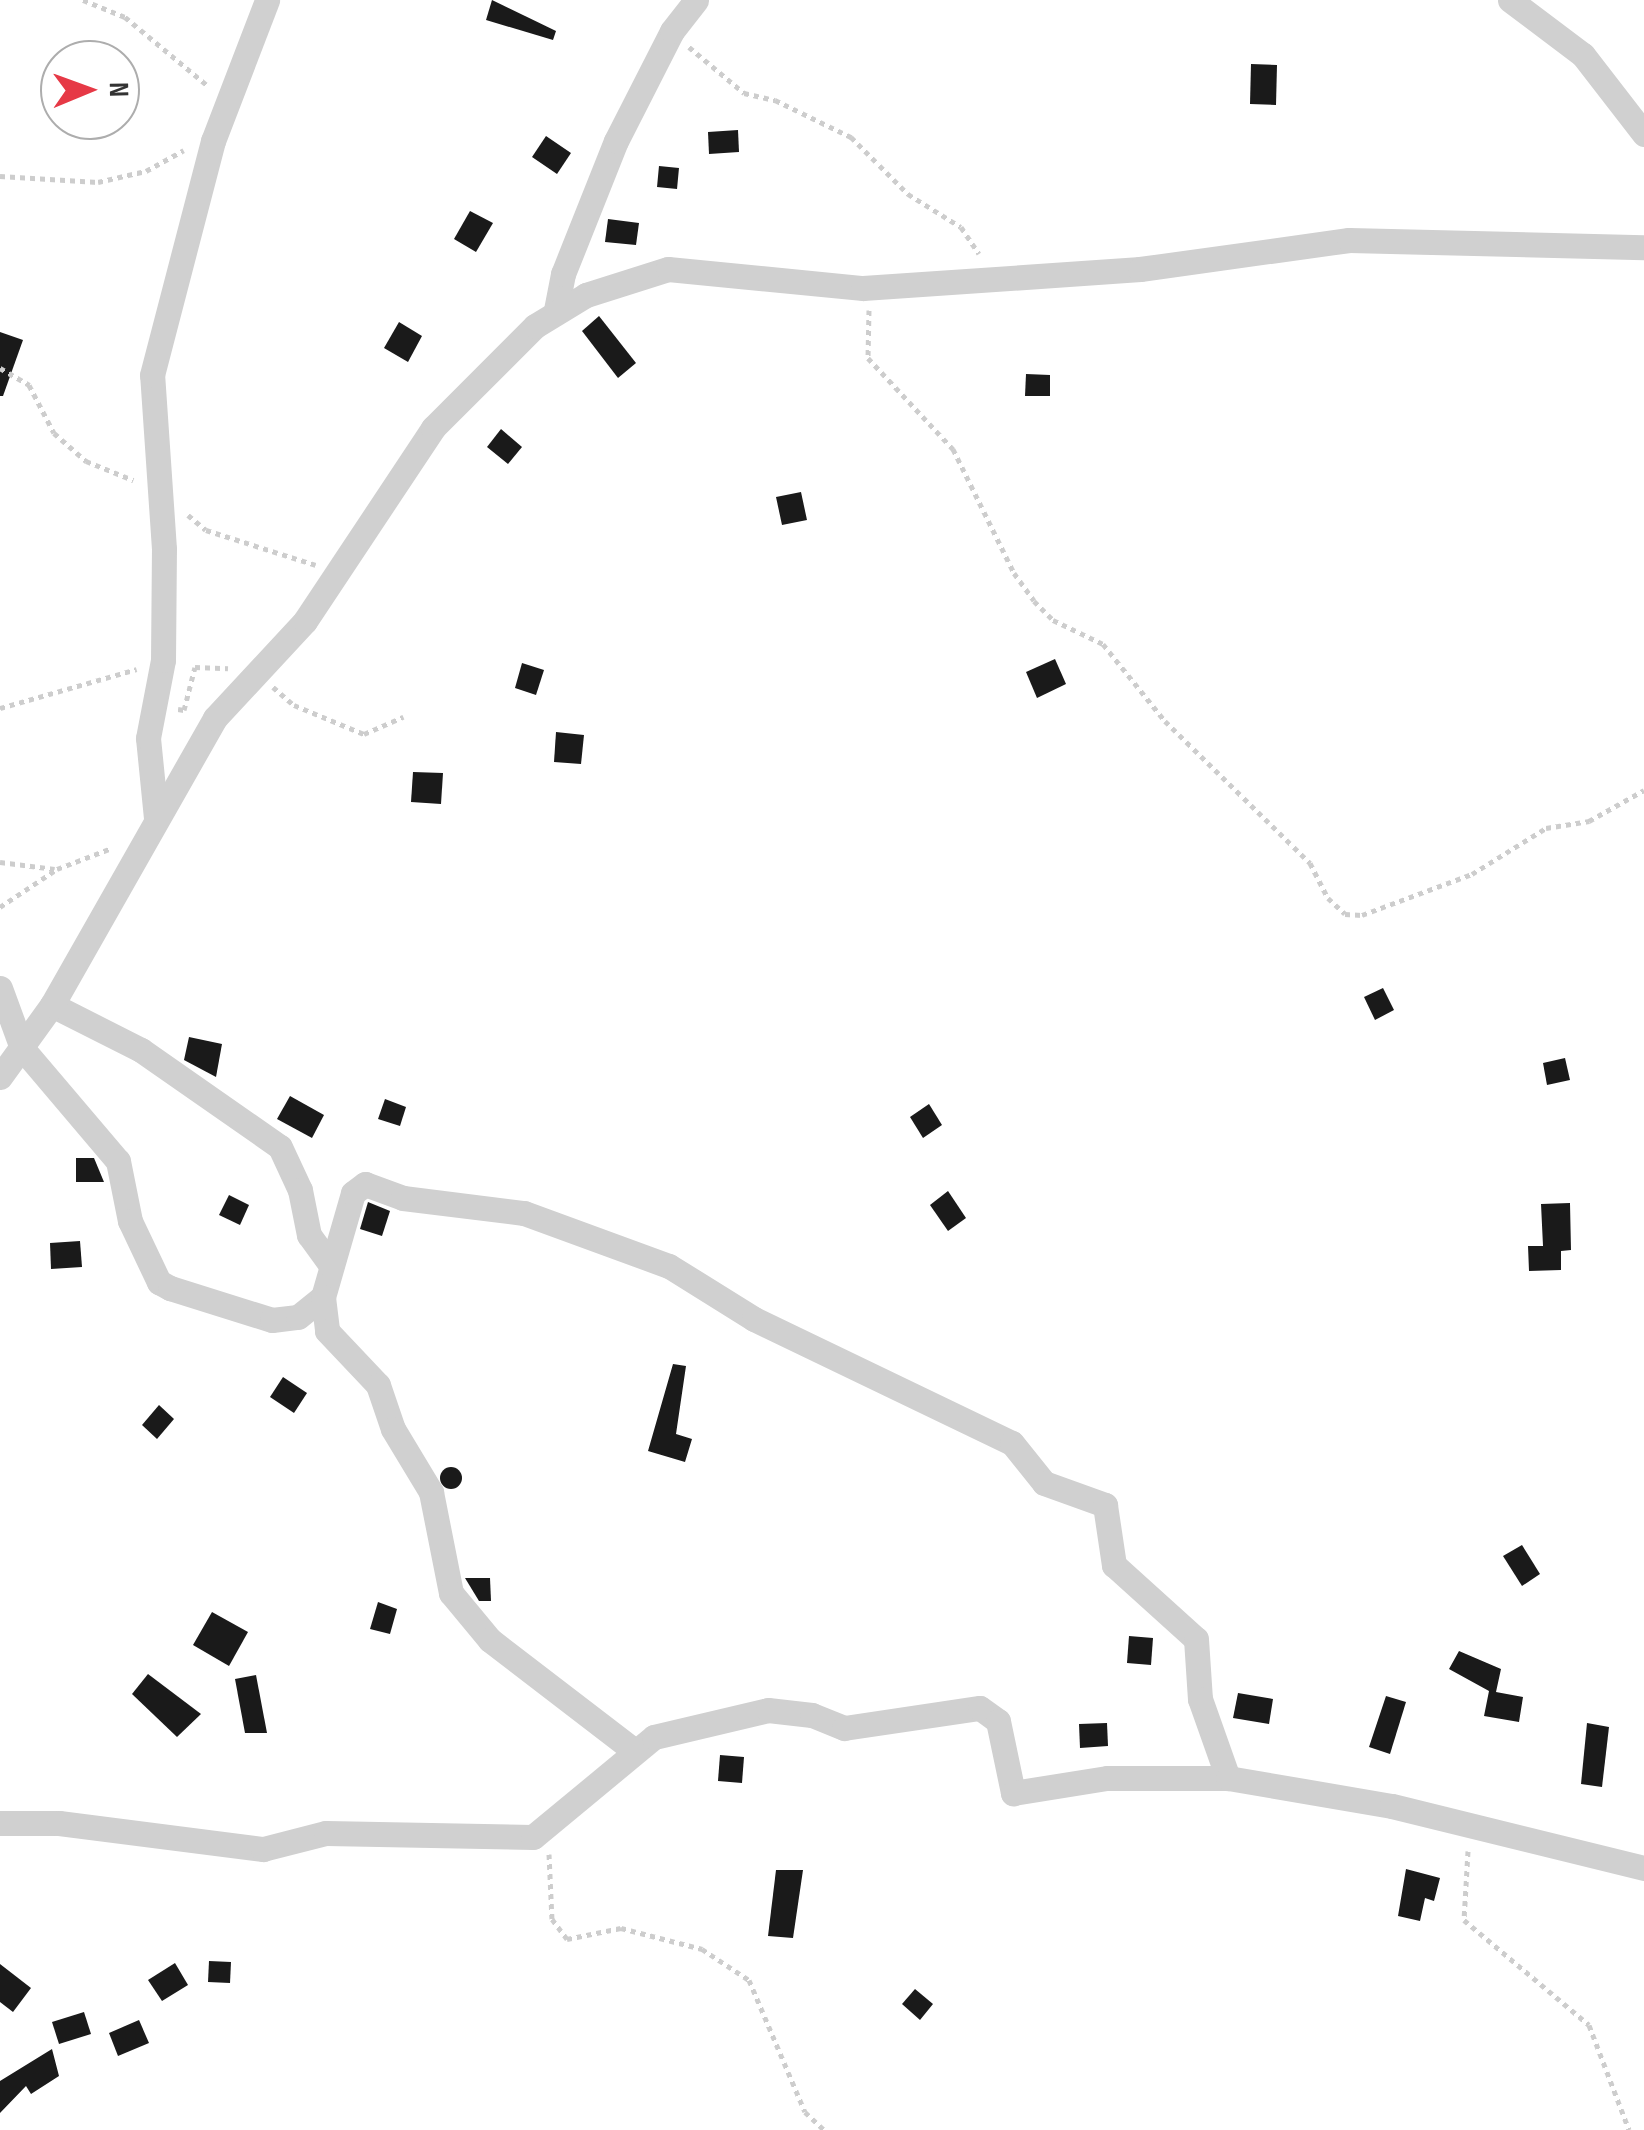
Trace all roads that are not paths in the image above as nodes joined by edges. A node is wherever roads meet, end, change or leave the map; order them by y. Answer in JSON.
{"nodes":[{"id":1,"x":268,"y":0,"type":"edge"},
{"id":2,"x":696,"y":0,"type":"edge"},
{"id":3,"x":1510,"y":0,"type":"edge"},
{"id":4,"x":1644,"y":134,"type":"edge"},
{"id":5,"x":1644,"y":246,"type":"edge"},
{"id":6,"x":556,"y":310,"type":"junction"},
{"id":7,"x":156,"y":818,"type":"junction"},
{"id":8,"x":0,"y":988,"type":"edge"},
{"id":9,"x":52,"y":1005,"type":"junction"},
{"id":10,"x":22,"y":1048,"type":"junction"},
{"id":11,"x":0,"y":1078,"type":"edge"},
{"id":12,"x":331,"y":1265,"type":"junction"},
{"id":13,"x":322,"y":1297,"type":"junction"},
{"id":14,"x":632,"y":1749,"type":"junction"},
{"id":15,"x":1228,"y":1778,"type":"junction"},
{"id":16,"x":0,"y":1823,"type":"edge"},
{"id":17,"x":1644,"y":1868,"type":"edge"}],
"edges":[{"from":1,"to":7,"type":"street"},
{"from":2,"to":6,"type":"street"},
{"from":3,"to":4,"type":"street"},
{"from":5,"to":6,"type":"street"},
{"from":6,"to":7,"type":"street"},
{"from":7,"to":9,"type":"street"},
{"from":8,"to":10,"type":"street"},
{"from":9,"to":10,"type":"street"},
{"from":9,"to":12,"type":"street"},
{"from":10,"to":11,"type":"street"},
{"from":10,"to":13,"type":"street"},
{"from":12,"to":13,"type":"street"},
{"from":12,"to":15,"type":"street"},
{"from":13,"to":14,"type":"street"},
{"from":14,"to":15,"type":"street"},
{"from":14,"to":16,"type":"street"},
{"from":15,"to":17,"type":"street"}]}
